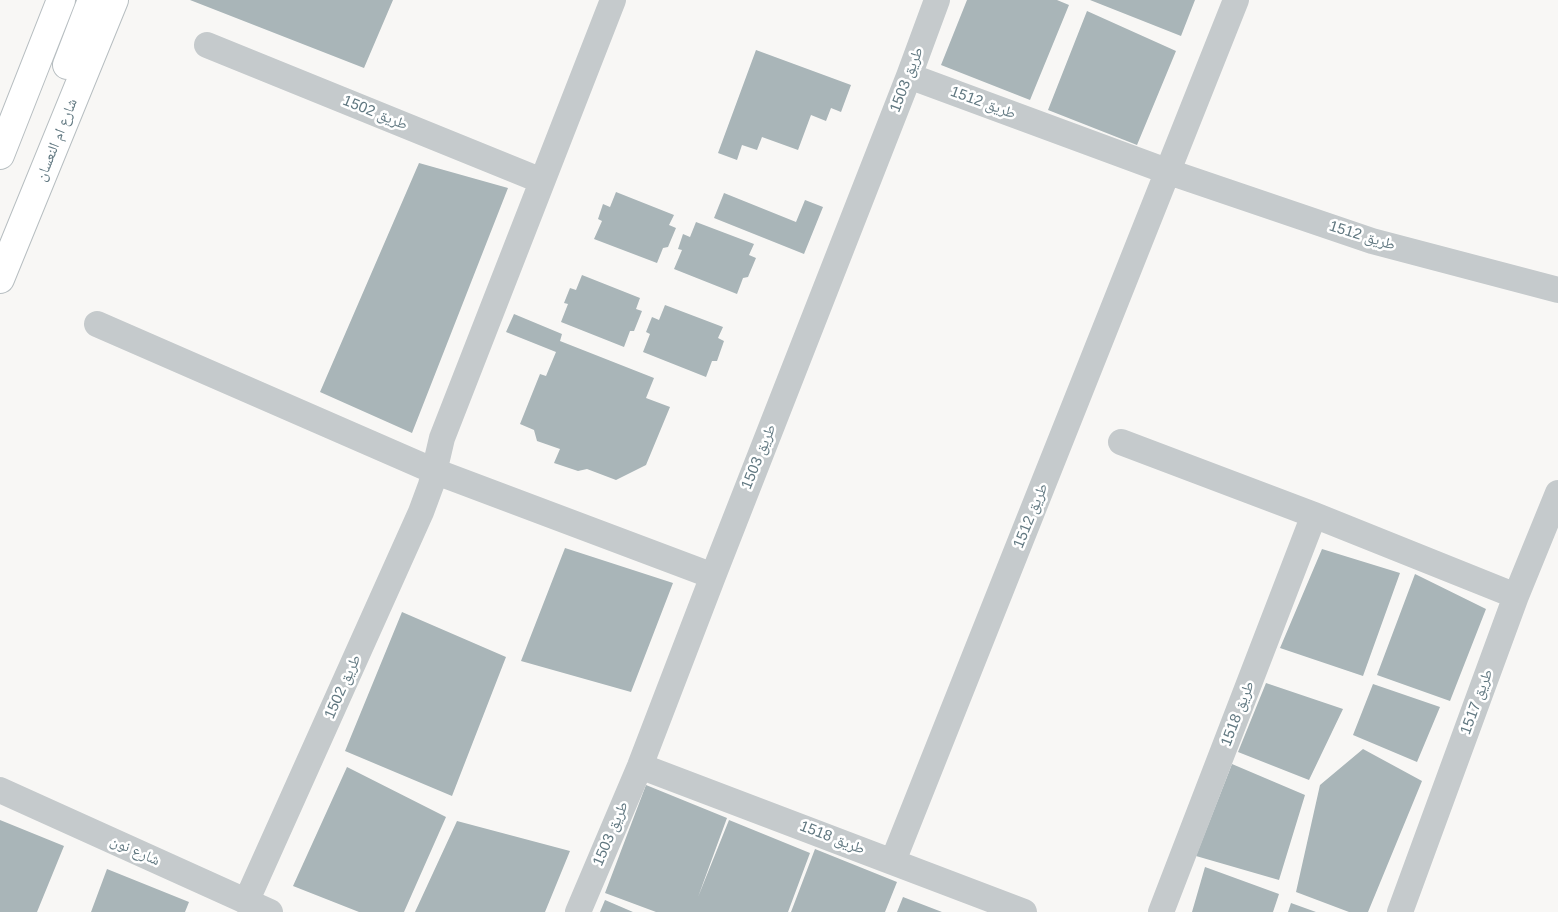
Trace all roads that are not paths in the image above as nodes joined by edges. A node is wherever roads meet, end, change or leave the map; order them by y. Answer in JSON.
{"nodes":[{"id":1,"x":61,"y":0,"type":"edge"},
{"id":2,"x":92,"y":0,"type":"edge"},
{"id":3,"x":114,"y":0,"type":"edge"},
{"id":4,"x":612,"y":0,"type":"edge"},
{"id":5,"x":936,"y":0,"type":"edge"},
{"id":6,"x":1236,"y":0,"type":"edge"},
{"id":7,"x":207,"y":45,"type":"dead end"},
{"id":8,"x":909,"y":76,"type":"junction"},
{"id":9,"x":0,"y":155,"type":"edge"},
{"id":10,"x":1169,"y":172,"type":"junction"},
{"id":11,"x":542,"y":181,"type":"junction"},
{"id":12,"x":36,"y":192,"type":"junction"},
{"id":13,"x":0,"y":279,"type":"edge"},
{"id":14,"x":1558,"y":290,"type":"edge"},
{"id":15,"x":97,"y":324,"type":"dead end"},
{"id":16,"x":1121,"y":442,"type":"dead end"},
{"id":17,"x":434,"y":470,"type":"junction"},
{"id":18,"x":1558,"y":493,"type":"edge"},
{"id":19,"x":1314,"y":515,"type":"junction"},
{"id":20,"x":713,"y":576,"type":"junction"},
{"id":21,"x":1516,"y":596,"type":"junction"},
{"id":22,"x":640,"y":766,"type":"junction"},
{"id":23,"x":0,"y":790,"type":"edge"},
{"id":24,"x":893,"y":861,"type":"junction"},
{"id":25,"x":246,"y":902,"type":"junction"},
{"id":26,"x":270,"y":912,"type":"edge"},
{"id":27,"x":578,"y":912,"type":"edge"},
{"id":28,"x":1024,"y":912,"type":"edge"},
{"id":29,"x":1162,"y":912,"type":"edge"},
{"id":30,"x":1400,"y":912,"type":"edge"}],
"edges":[{"from":1,"to":9,"type":"main road"},
{"from":2,"to":12,"type":"main road"},
{"from":3,"to":12,"type":"main road","name":"شارع ام النعسان"},
{"from":4,"to":11,"type":"street","name":"طريق 1502"},
{"from":5,"to":8,"type":"street","name":"طريق 1503"},
{"from":6,"to":10,"type":"street","name":"طريق 1512"},
{"from":7,"to":11,"type":"street","name":"طريق 1502"},
{"from":8,"to":10,"type":"street","name":"طريق 1512"},
{"from":8,"to":20,"type":"street","name":"طريق 1503"},
{"from":10,"to":14,"type":"street","name":"طريق 1512"},
{"from":10,"to":24,"type":"street","name":"طريق 1512"},
{"from":11,"to":17,"type":"street","name":"طريق 1502"},
{"from":12,"to":13,"type":"main road","name":"شارع ام النعسان"},
{"from":15,"to":17,"type":"street"},
{"from":16,"to":19,"type":"street"},
{"from":17,"to":20,"type":"street"},
{"from":17,"to":25,"type":"street","name":"طريق 1502"},
{"from":18,"to":21,"type":"street","name":"طريق 1517"},
{"from":19,"to":21,"type":"street"},
{"from":19,"to":29,"type":"street","name":"طريق 1518"},
{"from":20,"to":22,"type":"street","name":"طريق 1503"},
{"from":21,"to":30,"type":"street","name":"طريق 1517"},
{"from":22,"to":24,"type":"street","name":"طريق 1518"},
{"from":22,"to":27,"type":"street","name":"طريق 1503"},
{"from":23,"to":25,"type":"street","name":"شارع نون"},
{"from":24,"to":28,"type":"street","name":"طريق 1518"},
{"from":25,"to":26,"type":"street","name":"شارع نون"}]}
